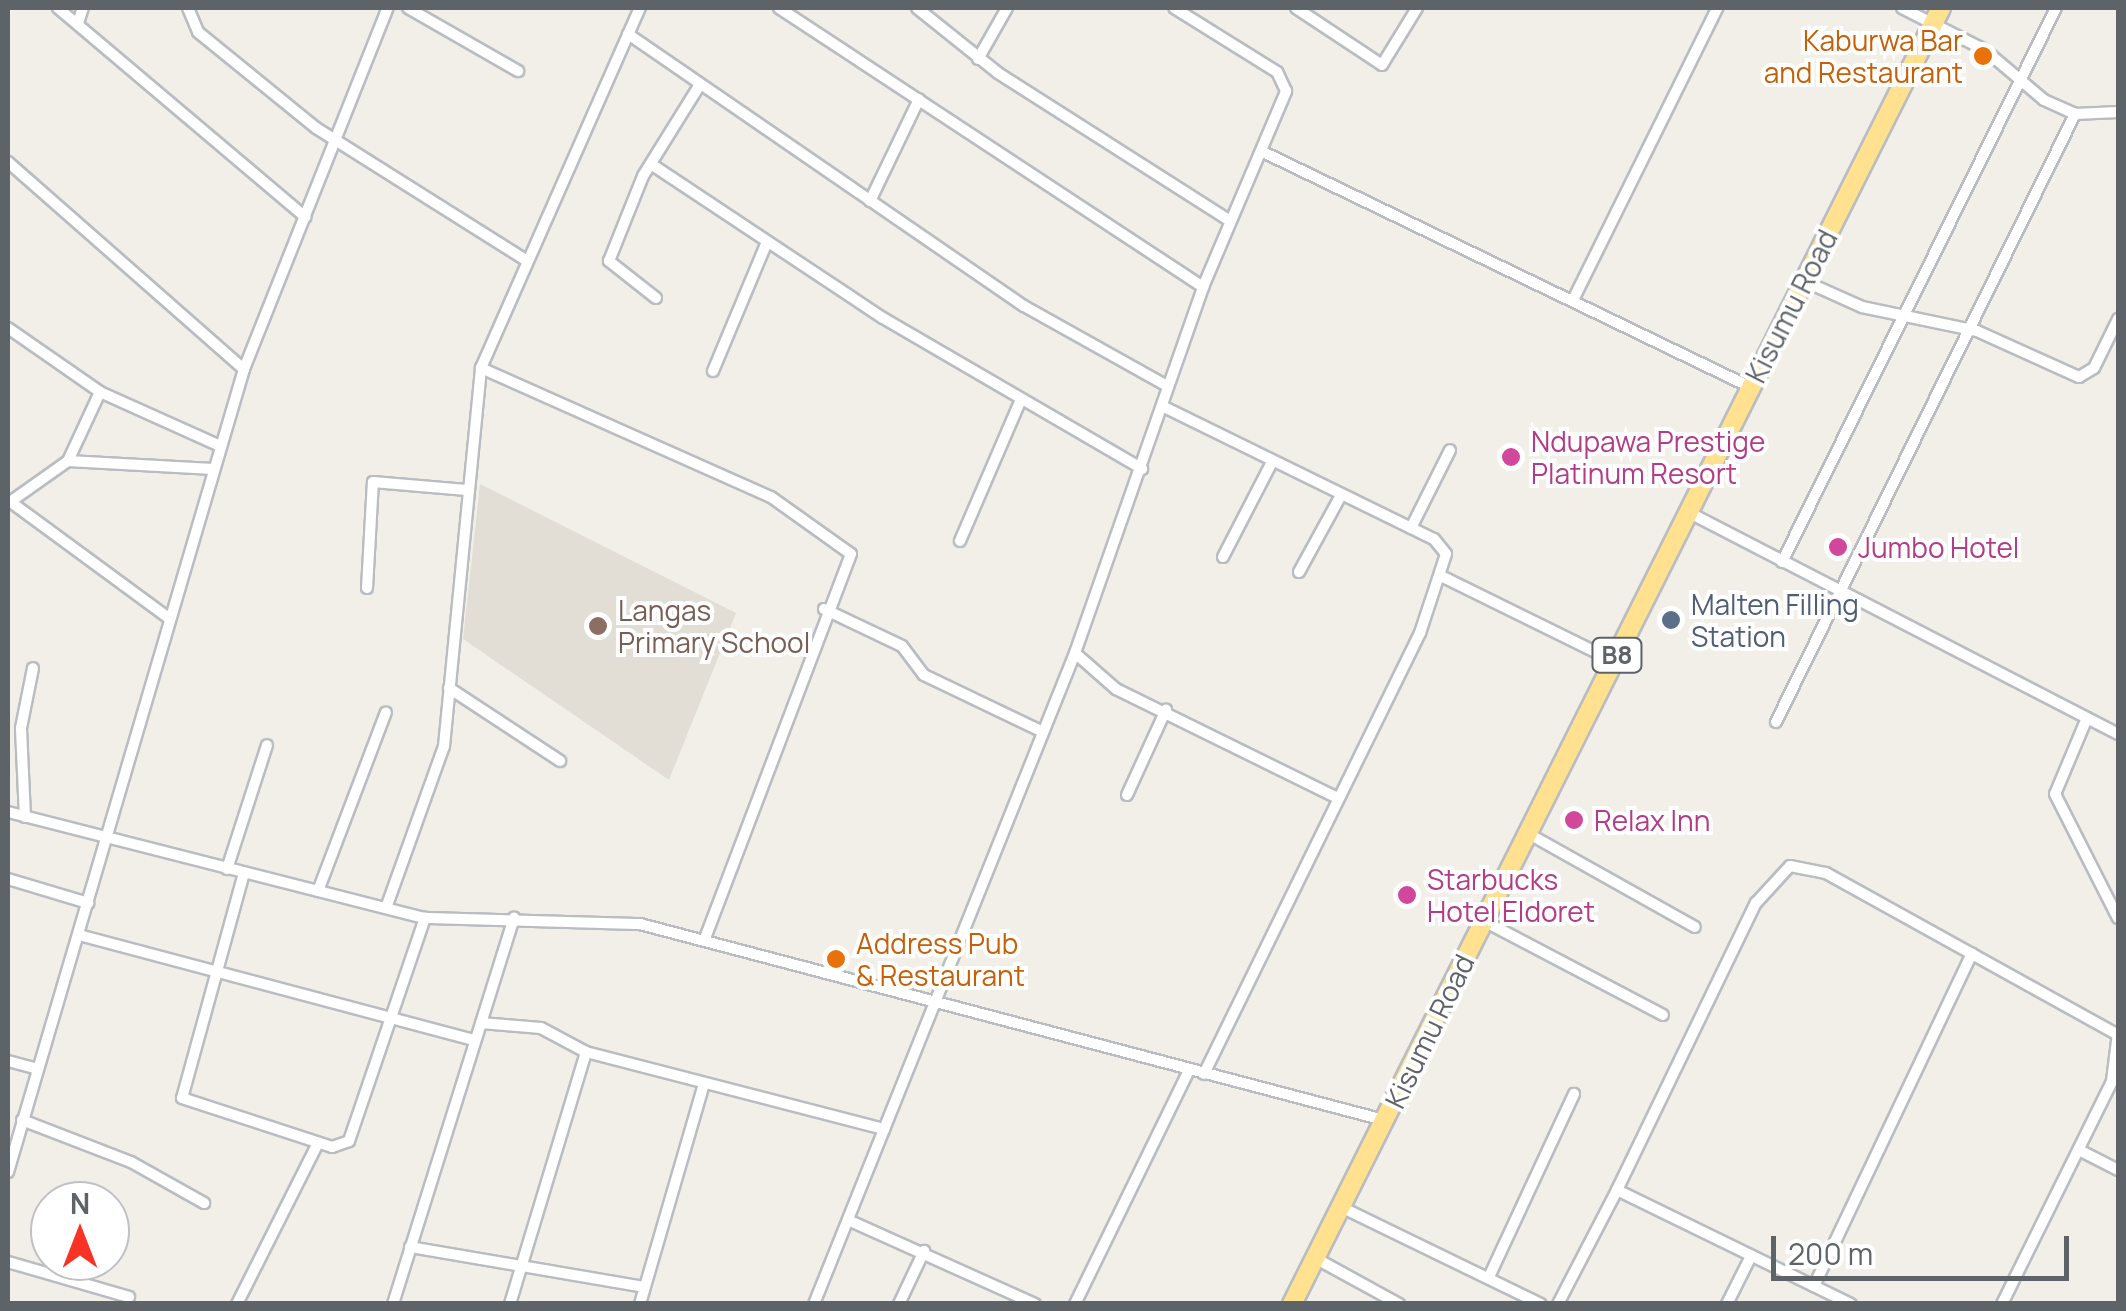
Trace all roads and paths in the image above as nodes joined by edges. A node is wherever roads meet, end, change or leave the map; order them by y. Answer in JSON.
{"nodes":[{"id":1,"x":58,"y":8,"type":"edge"},
{"id":2,"x":83,"y":8,"type":"edge"},
{"id":3,"x":188,"y":8,"type":"edge"},
{"id":4,"x":388,"y":8,"type":"edge"},
{"id":5,"x":408,"y":8,"type":"edge"},
{"id":6,"x":640,"y":8,"type":"edge"},
{"id":7,"x":778,"y":8,"type":"edge"},
{"id":8,"x":918,"y":8,"type":"edge"},
{"id":9,"x":1007,"y":8,"type":"edge"},
{"id":10,"x":1174,"y":8,"type":"edge"},
{"id":11,"x":1296,"y":8,"type":"edge"},
{"id":12,"x":1417,"y":8,"type":"edge"},
{"id":13,"x":1717,"y":8,"type":"edge"},
{"id":14,"x":1902,"y":8,"type":"edge"},
{"id":15,"x":2056,"y":8,"type":"edge"},
{"id":16,"x":1937,"y":16,"type":"edge"},
{"id":17,"x":78,"y":23,"type":"junction"},
{"id":18,"x":628,"y":34,"type":"junction"},
{"id":19,"x":978,"y":59,"type":"junction"},
{"id":20,"x":518,"y":72,"type":"dead end"},
{"id":21,"x":2020,"y":78,"type":"junction"},
{"id":22,"x":699,"y":86,"type":"junction"},
{"id":23,"x":918,"y":99,"type":"junction"},
{"id":24,"x":2118,"y":112,"type":"edge"},
{"id":25,"x":2075,"y":114,"type":"junction"},
{"id":26,"x":337,"y":141,"type":"junction"},
{"id":27,"x":1261,"y":151,"type":"junction"},
{"id":28,"x":8,"y":162,"type":"edge"},
{"id":29,"x":651,"y":164,"type":"junction"},
{"id":30,"x":870,"y":201,"type":"junction"},
{"id":31,"x":305,"y":217,"type":"junction"},
{"id":32,"x":1229,"y":220,"type":"junction"},
{"id":33,"x":767,"y":242,"type":"junction"},
{"id":34,"x":526,"y":260,"type":"junction"},
{"id":35,"x":1804,"y":281,"type":"junction"},
{"id":36,"x":1203,"y":286,"type":"junction"},
{"id":37,"x":656,"y":298,"type":"dead end"},
{"id":38,"x":1573,"y":300,"type":"junction"},
{"id":39,"x":1900,"y":317,"type":"junction"},
{"id":40,"x":2118,"y":319,"type":"edge"},
{"id":41,"x":8,"y":328,"type":"edge"},
{"id":42,"x":1966,"y":328,"type":"junction"},
{"id":43,"x":481,"y":368,"type":"junction"},
{"id":44,"x":244,"y":369,"type":"junction"},
{"id":45,"x":713,"y":370,"type":"dead end"},
{"id":46,"x":1167,"y":386,"type":"junction"},
{"id":47,"x":1750,"y":386,"type":"junction"},
{"id":48,"x":100,"y":392,"type":"junction"},
{"id":49,"x":1020,"y":402,"type":"junction"},
{"id":50,"x":1162,"y":406,"type":"junction"},
{"id":51,"x":220,"y":446,"type":"junction"},
{"id":52,"x":1450,"y":450,"type":"dead end"},
{"id":53,"x":68,"y":461,"type":"junction"},
{"id":54,"x":1272,"y":462,"type":"junction"},
{"id":55,"x":214,"y":468,"type":"junction"},
{"id":56,"x":1142,"y":469,"type":"junction"},
{"id":57,"x":467,"y":490,"type":"junction"},
{"id":58,"x":1340,"y":497,"type":"junction"},
{"id":59,"x":9,"y":501,"type":"edge"},
{"id":60,"x":1688,"y":512,"type":"junction"},
{"id":61,"x":1411,"y":528,"type":"junction"},
{"id":62,"x":960,"y":541,"type":"dead end"},
{"id":63,"x":1224,"y":556,"type":"dead end"},
{"id":64,"x":1782,"y":562,"type":"junction"},
{"id":65,"x":1298,"y":572,"type":"dead end"},
{"id":66,"x":1442,"y":578,"type":"junction"},
{"id":67,"x":367,"y":588,"type":"dead end"},
{"id":68,"x":1836,"y":590,"type":"junction"},
{"id":69,"x":824,"y":609,"type":"junction"},
{"id":70,"x":170,"y":620,"type":"junction"},
{"id":71,"x":1075,"y":654,"type":"junction"},
{"id":72,"x":1614,"y":661,"type":"junction"},
{"id":73,"x":33,"y":668,"type":"dead end"},
{"id":74,"x":450,"y":688,"type":"junction"},
{"id":75,"x":1166,"y":710,"type":"junction"},
{"id":76,"x":386,"y":712,"type":"dead end"},
{"id":77,"x":2087,"y":718,"type":"junction"},
{"id":78,"x":1776,"y":722,"type":"dead end"},
{"id":79,"x":1043,"y":732,"type":"junction"},
{"id":80,"x":2118,"y":734,"type":"edge"},
{"id":81,"x":267,"y":745,"type":"dead end"},
{"id":82,"x":560,"y":760,"type":"dead end"},
{"id":83,"x":1128,"y":795,"type":"dead end"},
{"id":84,"x":1338,"y":798,"type":"junction"},
{"id":85,"x":8,"y":812,"type":"edge"},
{"id":86,"x":26,"y":817,"type":"junction"},
{"id":87,"x":1529,"y":834,"type":"junction"},
{"id":88,"x":107,"y":838,"type":"junction"},
{"id":89,"x":227,"y":869,"type":"junction"},
{"id":90,"x":244,"y":873,"type":"junction"},
{"id":91,"x":8,"y":880,"type":"edge"},
{"id":92,"x":318,"y":892,"type":"junction"},
{"id":93,"x":88,"y":903,"type":"junction"},
{"id":94,"x":386,"y":908,"type":"junction"},
{"id":95,"x":425,"y":918,"type":"junction"},
{"id":96,"x":514,"y":918,"type":"junction"},
{"id":97,"x":2118,"y":918,"type":"edge"},
{"id":98,"x":1484,"y":922,"type":"junction"},
{"id":99,"x":1695,"y":927,"type":"dead end"},
{"id":100,"x":79,"y":935,"type":"junction"},
{"id":101,"x":704,"y":941,"type":"junction"},
{"id":102,"x":1972,"y":954,"type":"junction"},
{"id":103,"x":218,"y":971,"type":"junction"},
{"id":104,"x":934,"y":1003,"type":"junction"},
{"id":105,"x":1663,"y":1015,"type":"dead end"},
{"id":106,"x":391,"y":1016,"type":"junction"},
{"id":107,"x":481,"y":1024,"type":"junction"},
{"id":108,"x":2118,"y":1034,"type":"edge"},
{"id":109,"x":474,"y":1040,"type":"junction"},
{"id":110,"x":586,"y":1052,"type":"junction"},
{"id":111,"x":8,"y":1061,"type":"edge"},
{"id":112,"x":38,"y":1070,"type":"junction"},
{"id":113,"x":1188,"y":1070,"type":"junction"},
{"id":114,"x":1204,"y":1074,"type":"junction"},
{"id":115,"x":704,"y":1084,"type":"junction"},
{"id":116,"x":1574,"y":1094,"type":"dead end"},
{"id":117,"x":22,"y":1120,"type":"junction"},
{"id":118,"x":1385,"y":1121,"type":"junction"},
{"id":119,"x":884,"y":1129,"type":"junction"},
{"id":120,"x":318,"y":1143,"type":"junction"},
{"id":121,"x":2079,"y":1150,"type":"junction"},
{"id":122,"x":2118,"y":1170,"type":"edge"},
{"id":123,"x":8,"y":1172,"type":"edge"},
{"id":124,"x":1616,"y":1190,"type":"junction"},
{"id":125,"x":204,"y":1204,"type":"dead end"},
{"id":126,"x":1341,"y":1207,"type":"junction"},
{"id":127,"x":848,"y":1220,"type":"junction"},
{"id":128,"x":410,"y":1247,"type":"junction"},
{"id":129,"x":924,"y":1251,"type":"junction"},
{"id":130,"x":1751,"y":1256,"type":"junction"},
{"id":131,"x":1315,"y":1258,"type":"junction"},
{"id":132,"x":8,"y":1262,"type":"edge"},
{"id":133,"x":520,"y":1269,"type":"junction"},
{"id":134,"x":1489,"y":1277,"type":"junction"},
{"id":135,"x":1814,"y":1286,"type":"junction"},
{"id":136,"x":645,"y":1287,"type":"junction"},
{"id":137,"x":129,"y":1297,"type":"dead end"},
{"id":138,"x":238,"y":1304,"type":"edge"},
{"id":139,"x":394,"y":1304,"type":"edge"},
{"id":140,"x":510,"y":1304,"type":"edge"},
{"id":141,"x":640,"y":1304,"type":"edge"},
{"id":142,"x":814,"y":1304,"type":"edge"},
{"id":143,"x":899,"y":1304,"type":"edge"},
{"id":144,"x":1035,"y":1304,"type":"edge"},
{"id":145,"x":1075,"y":1304,"type":"edge"},
{"id":146,"x":1292,"y":1304,"type":"edge"},
{"id":147,"x":1399,"y":1304,"type":"edge"},
{"id":148,"x":1541,"y":1304,"type":"edge"},
{"id":149,"x":1558,"y":1304,"type":"edge"},
{"id":150,"x":1727,"y":1304,"type":"edge"},
{"id":151,"x":1850,"y":1304,"type":"edge"},
{"id":152,"x":2002,"y":1304,"type":"edge"}],
"edges":[{"from":1,"to":17,"type":"street"},
{"from":2,"to":17,"type":"street"},
{"from":3,"to":26,"type":"street"},
{"from":4,"to":26,"type":"street"},
{"from":5,"to":20,"type":"street"},
{"from":6,"to":18,"type":"street"},
{"from":7,"to":23,"type":"street"},
{"from":8,"to":19,"type":"street"},
{"from":9,"to":19,"type":"street"},
{"from":10,"to":27,"type":"street"},
{"from":11,"to":12,"type":"street"},
{"from":13,"to":38,"type":"street"},
{"from":14,"to":16,"type":"street"},
{"from":15,"to":21,"type":"street"},
{"from":16,"to":21,"type":"street"},
{"from":16,"to":35,"type":"highway","name":"Kisumu Road","number":"B8"},
{"from":17,"to":31,"type":"street"},
{"from":18,"to":22,"type":"street"},
{"from":18,"to":34,"type":"street"},
{"from":19,"to":32,"type":"street"},
{"from":21,"to":25,"type":"street"},
{"from":21,"to":39,"type":"street"},
{"from":22,"to":29,"type":"street"},
{"from":22,"to":30,"type":"street"},
{"from":23,"to":30,"type":"street"},
{"from":23,"to":36,"type":"street"},
{"from":24,"to":25,"type":"street"},
{"from":25,"to":42,"type":"street"},
{"from":26,"to":31,"type":"street"},
{"from":26,"to":34,"type":"street"},
{"from":27,"to":32,"type":"street"},
{"from":27,"to":38,"type":"street"},
{"from":28,"to":44,"type":"street"},
{"from":29,"to":33,"type":"street"},
{"from":29,"to":37,"type":"street"},
{"from":30,"to":46,"type":"street"},
{"from":31,"to":44,"type":"street"},
{"from":32,"to":36,"type":"street"},
{"from":33,"to":45,"type":"street"},
{"from":33,"to":49,"type":"street"},
{"from":34,"to":43,"type":"street"},
{"from":35,"to":39,"type":"street"},
{"from":35,"to":47,"type":"highway","name":"Kisumu Road","number":"B8"},
{"from":36,"to":46,"type":"street"},
{"from":38,"to":47,"type":"street"},
{"from":39,"to":42,"type":"street"},
{"from":39,"to":64,"type":"street"},
{"from":40,"to":42,"type":"street"},
{"from":41,"to":48,"type":"street"},
{"from":42,"to":68,"type":"street"},
{"from":43,"to":57,"type":"street"},
{"from":43,"to":69,"type":"street"},
{"from":44,"to":51,"type":"street"},
{"from":46,"to":50,"type":"street"},
{"from":47,"to":60,"type":"highway","name":"Kisumu Road","number":"B8"},
{"from":48,"to":51,"type":"street"},
{"from":48,"to":53,"type":"street"},
{"from":49,"to":56,"type":"street"},
{"from":49,"to":62,"type":"street"},
{"from":50,"to":54,"type":"street"},
{"from":50,"to":56,"type":"street"},
{"from":51,"to":55,"type":"street"},
{"from":52,"to":61,"type":"street"},
{"from":53,"to":55,"type":"street"},
{"from":53,"to":59,"type":"street"},
{"from":54,"to":58,"type":"street"},
{"from":54,"to":63,"type":"street"},
{"from":55,"to":70,"type":"street"},
{"from":56,"to":71,"type":"street"},
{"from":57,"to":67,"type":"street"},
{"from":57,"to":74,"type":"street"},
{"from":58,"to":61,"type":"street"},
{"from":58,"to":65,"type":"street"},
{"from":59,"to":70,"type":"street"},
{"from":60,"to":64,"type":"street"},
{"from":60,"to":72,"type":"highway","name":"Kisumu Road","number":"B8"},
{"from":61,"to":66,"type":"street"},
{"from":64,"to":68,"type":"street"},
{"from":66,"to":72,"type":"street"},
{"from":66,"to":84,"type":"street"},
{"from":68,"to":77,"type":"street"},
{"from":68,"to":78,"type":"street"},
{"from":69,"to":79,"type":"street"},
{"from":69,"to":101,"type":"street"},
{"from":70,"to":88,"type":"street"},
{"from":71,"to":75,"type":"street"},
{"from":71,"to":79,"type":"street"},
{"from":72,"to":87,"type":"highway","name":"Kisumu Road","number":"B8"},
{"from":73,"to":86,"type":"street"},
{"from":74,"to":82,"type":"street"},
{"from":74,"to":94,"type":"street"},
{"from":75,"to":83,"type":"street"},
{"from":75,"to":84,"type":"street"},
{"from":76,"to":92,"type":"street"},
{"from":77,"to":80,"type":"street"},
{"from":77,"to":97,"type":"street"},
{"from":79,"to":104,"type":"street"},
{"from":81,"to":89,"type":"street"},
{"from":84,"to":114,"type":"street"},
{"from":85,"to":86,"type":"street"},
{"from":86,"to":88,"type":"street"},
{"from":87,"to":98,"type":"highway","name":"Kisumu Road","number":"B8"},
{"from":87,"to":99,"type":"street"},
{"from":88,"to":89,"type":"street"},
{"from":88,"to":93,"type":"street"},
{"from":89,"to":90,"type":"street"},
{"from":90,"to":92,"type":"street"},
{"from":90,"to":103,"type":"street"},
{"from":91,"to":93,"type":"street"},
{"from":92,"to":94,"type":"street"},
{"from":93,"to":100,"type":"street"},
{"from":94,"to":95,"type":"street"},
{"from":95,"to":96,"type":"street"},
{"from":95,"to":106,"type":"street"},
{"from":96,"to":101,"type":"street"},
{"from":96,"to":107,"type":"street"},
{"from":98,"to":105,"type":"street"},
{"from":98,"to":118,"type":"highway","name":"Kisumu Road","number":"B8"},
{"from":100,"to":103,"type":"street"},
{"from":100,"to":112,"type":"street"},
{"from":101,"to":104,"type":"street"},
{"from":102,"to":108,"type":"street"},
{"from":102,"to":124,"type":"street"},
{"from":102,"to":135,"type":"street"},
{"from":103,"to":106,"type":"street"},
{"from":103,"to":120,"type":"street"},
{"from":104,"to":113,"type":"street"},
{"from":104,"to":119,"type":"street"},
{"from":106,"to":109,"type":"street"},
{"from":106,"to":120,"type":"street"},
{"from":107,"to":109,"type":"street"},
{"from":107,"to":110,"type":"street"},
{"from":108,"to":121,"type":"street"},
{"from":109,"to":128,"type":"street"},
{"from":110,"to":115,"type":"street"},
{"from":110,"to":133,"type":"street"},
{"from":111,"to":112,"type":"street"},
{"from":112,"to":117,"type":"street"},
{"from":113,"to":114,"type":"street"},
{"from":113,"to":145,"type":"street"},
{"from":114,"to":118,"type":"street"},
{"from":115,"to":119,"type":"street"},
{"from":115,"to":136,"type":"street"},
{"from":116,"to":134,"type":"street"},
{"from":117,"to":123,"type":"street"},
{"from":117,"to":125,"type":"street"},
{"from":118,"to":126,"type":"highway","name":"Kisumu Road","number":"B8"},
{"from":119,"to":127,"type":"street"},
{"from":120,"to":138,"type":"street"},
{"from":121,"to":122,"type":"street"},
{"from":121,"to":152,"type":"street"},
{"from":124,"to":130,"type":"street"},
{"from":124,"to":149,"type":"street"},
{"from":126,"to":131,"type":"highway","name":"Kisumu Road","number":"B8"},
{"from":126,"to":134,"type":"street"},
{"from":127,"to":129,"type":"street"},
{"from":127,"to":142,"type":"street"},
{"from":128,"to":133,"type":"street"},
{"from":128,"to":139,"type":"street"},
{"from":129,"to":143,"type":"street"},
{"from":129,"to":144,"type":"street"},
{"from":130,"to":135,"type":"street"},
{"from":130,"to":150,"type":"street"},
{"from":131,"to":146,"type":"highway","name":"Kisumu Road","number":"B8"},
{"from":131,"to":147,"type":"street"},
{"from":132,"to":137,"type":"street"},
{"from":133,"to":136,"type":"street"},
{"from":133,"to":140,"type":"street"},
{"from":134,"to":148,"type":"street"},
{"from":135,"to":151,"type":"street"},
{"from":136,"to":141,"type":"street"}]}
